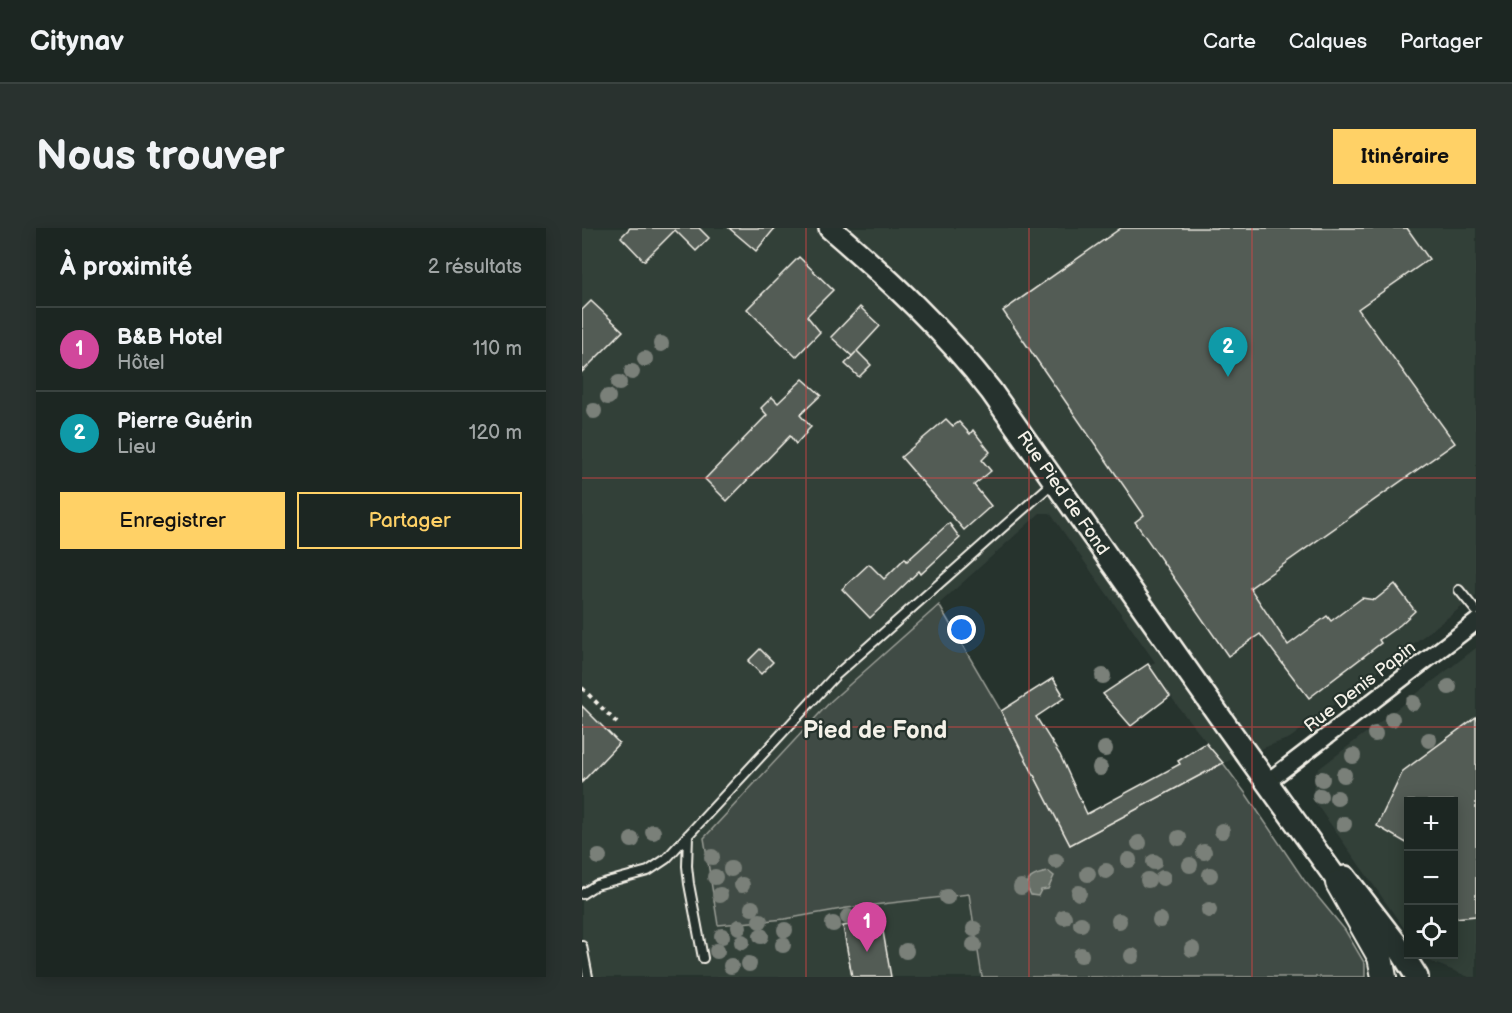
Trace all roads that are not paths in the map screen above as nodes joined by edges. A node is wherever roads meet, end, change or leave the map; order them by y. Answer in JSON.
{"nodes":[{"id":1,"x":830,"y":228,"type":"edge"},
{"id":2,"x":1055,"y":481,"type":"junction"},
{"id":3,"x":1459,"y":590,"type":"dead end"},
{"id":4,"x":1476,"y":611,"type":"edge"},
{"id":5,"x":1476,"y":621,"type":"edge"},
{"id":6,"x":1267,"y":782,"type":"junction"},
{"id":7,"x":1293,"y":818,"type":"junction"},
{"id":8,"x":688,"y":835,"type":"junction"},
{"id":9,"x":1338,"y":883,"type":"junction"},
{"id":10,"x":582,"y":894,"type":"edge"},
{"id":11,"x":582,"y":946,"type":"edge"},
{"id":12,"x":703,"y":958,"type":"dead end"},
{"id":13,"x":588,"y":977,"type":"edge"},
{"id":14,"x":1384,"y":977,"type":"edge"},
{"id":15,"x":1395,"y":977,"type":"edge"},
{"id":16,"x":1417,"y":977,"type":"edge"}],
"edges":[{"from":1,"to":2,"type":"main road","name":"Rue Pied de Fond"},
{"from":2,"to":6,"type":"main road","name":"Rue Pied de Fond"},
{"from":2,"to":8,"type":"lane"},
{"from":3,"to":4,"type":"lane"},
{"from":5,"to":6,"type":"street","name":"Rue Denis Papin"},
{"from":6,"to":7,"type":"main road","name":"Rue Pied de Fond"},
{"from":7,"to":9,"type":"main road"},
{"from":7,"to":16,"type":"main road"},
{"from":8,"to":10,"type":"lane"},
{"from":8,"to":12,"type":"lane"},
{"from":9,"to":14,"type":"main road"},
{"from":9,"to":15,"type":"main road"},
{"from":11,"to":13,"type":"lane"}]}
